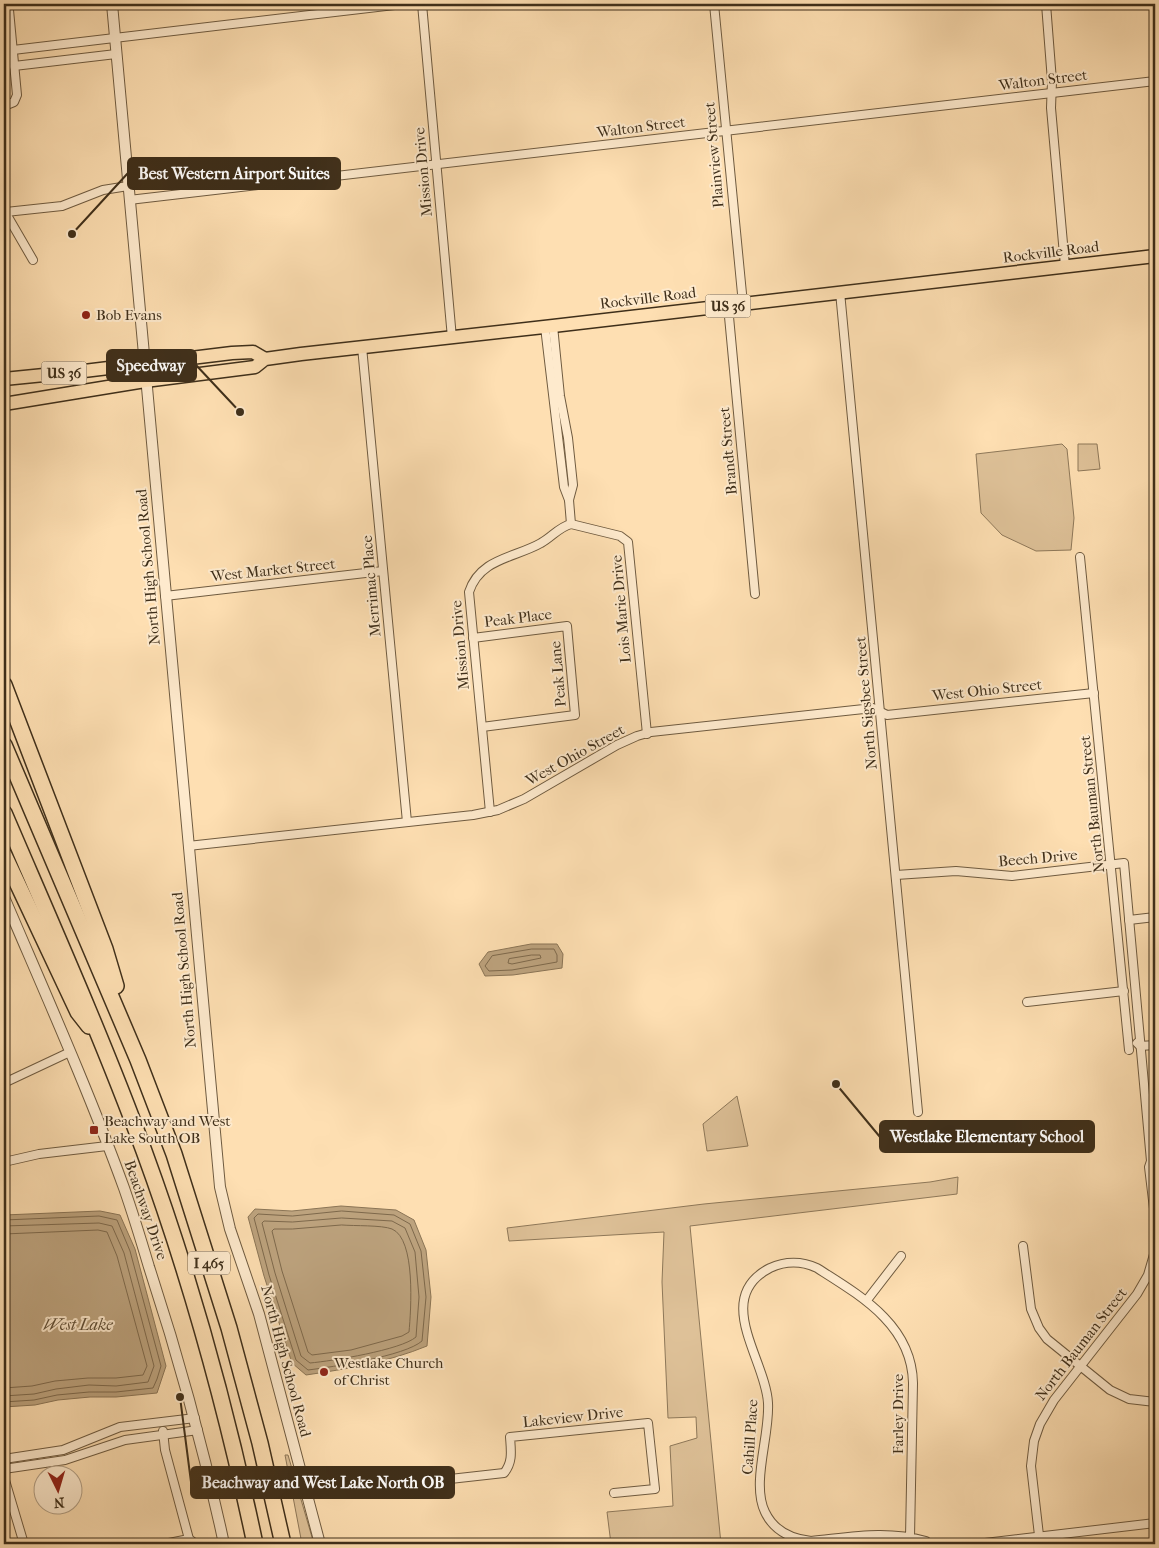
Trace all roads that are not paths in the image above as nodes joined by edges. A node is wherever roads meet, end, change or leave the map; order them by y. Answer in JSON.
{"nodes":[{"id":1,"x":112,"y":4,"type":"edge"},
{"id":2,"x":404,"y":4,"type":"edge"},
{"id":3,"x":422,"y":4,"type":"edge"},
{"id":4,"x":714,"y":4,"type":"edge"},
{"id":5,"x":1046,"y":4,"type":"edge"},
{"id":6,"x":4,"y":10,"type":"edge"},
{"id":7,"x":115,"y":37,"type":"junction"},
{"id":8,"x":13,"y":50,"type":"junction"},
{"id":9,"x":116,"y":54,"type":"junction"},
{"id":10,"x":14,"y":66,"type":"junction"},
{"id":11,"x":1155,"y":81,"type":"edge"},
{"id":12,"x":1052,"y":93,"type":"junction"},
{"id":13,"x":4,"y":106,"type":"edge"},
{"id":14,"x":725,"y":131,"type":"junction"},
{"id":15,"x":436,"y":165,"type":"junction"},
{"id":16,"x":128,"y":186,"type":"junction"},
{"id":17,"x":129,"y":200,"type":"junction"},
{"id":18,"x":5,"y":210,"type":"edge"},
{"id":19,"x":1155,"y":256,"type":"edge"},
{"id":20,"x":33,"y":260,"type":"dead end"},
{"id":21,"x":1065,"y":266,"type":"junction"},
{"id":22,"x":840,"y":292,"type":"junction"},
{"id":23,"x":743,"y":304,"type":"junction"},
{"id":24,"x":728,"y":306,"type":"junction"},
{"id":25,"x":549,"y":327,"type":"junction"},
{"id":26,"x":452,"y":338,"type":"junction"},
{"id":27,"x":362,"y":347,"type":"junction"},
{"id":28,"x":265,"y":359,"type":"junction"},
{"id":29,"x":144,"y":364,"type":"junction"},
{"id":30,"x":4,"y":379,"type":"edge"},
{"id":31,"x":145,"y":381,"type":"junction"},
{"id":32,"x":4,"y":404,"type":"edge"},
{"id":33,"x":571,"y":524,"type":"junction"},
{"id":34,"x":1080,"y":557,"type":"dead end"},
{"id":35,"x":383,"y":572,"type":"junction"},
{"id":36,"x":755,"y":594,"type":"dead end"},
{"id":37,"x":165,"y":596,"type":"junction"},
{"id":38,"x":567,"y":626,"type":"joint"},
{"id":39,"x":474,"y":638,"type":"junction"},
{"id":40,"x":4,"y":685,"type":"edge"},
{"id":41,"x":1094,"y":693,"type":"junction"},
{"id":42,"x":881,"y":712,"type":"junction"},
{"id":43,"x":482,"y":726,"type":"junction"},
{"id":44,"x":647,"y":734,"type":"junction"},
{"id":45,"x":4,"y":745,"type":"edge"},
{"id":46,"x":490,"y":812,"type":"junction"},
{"id":47,"x":4,"y":813,"type":"edge"},
{"id":48,"x":407,"y":822,"type":"junction"},
{"id":49,"x":188,"y":846,"type":"junction"},
{"id":50,"x":4,"y":854,"type":"edge"},
{"id":51,"x":1124,"y":863,"type":"joint"},
{"id":52,"x":1112,"y":864,"type":"junction"},
{"id":53,"x":896,"y":875,"type":"junction"},
{"id":54,"x":4,"y":897,"type":"edge"},
{"id":55,"x":1155,"y":917,"type":"edge"},
{"id":56,"x":1129,"y":920,"type":"junction"},
{"id":57,"x":1124,"y":991,"type":"junction"},
{"id":58,"x":1027,"y":1002,"type":"dead end"},
{"id":59,"x":1128,"y":1035,"type":"junction"},
{"id":60,"x":1155,"y":1044,"type":"edge"},
{"id":61,"x":103,"y":1045,"type":"junction"},
{"id":62,"x":1140,"y":1046,"type":"junction"},
{"id":63,"x":1129,"y":1050,"type":"dead end"},
{"id":64,"x":70,"y":1052,"type":"junction"},
{"id":65,"x":138,"y":1060,"type":"junction"},
{"id":66,"x":4,"y":1083,"type":"edge"},
{"id":67,"x":918,"y":1112,"type":"dead end"},
{"id":68,"x":107,"y":1146,"type":"junction"},
{"id":69,"x":4,"y":1162,"type":"edge"},
{"id":70,"x":1152,"y":1167,"type":"edge"},
{"id":71,"x":1155,"y":1217,"type":"edge"},
{"id":72,"x":1023,"y":1246,"type":"dead end"},
{"id":73,"x":1155,"y":1251,"type":"edge"},
{"id":74,"x":901,"y":1256,"type":"dead end"},
{"id":75,"x":1152,"y":1274,"type":"edge"},
{"id":76,"x":867,"y":1300,"type":"junction"},
{"id":77,"x":1080,"y":1366,"type":"junction"},
{"id":78,"x":1155,"y":1402,"type":"edge"},
{"id":79,"x":195,"y":1418,"type":"junction"},
{"id":80,"x":163,"y":1422,"type":"junction"},
{"id":81,"x":198,"y":1430,"type":"junction"},
{"id":82,"x":164,"y":1434,"type":"junction"},
{"id":83,"x":4,"y":1459,"type":"edge"},
{"id":84,"x":4,"y":1469,"type":"edge"},
{"id":85,"x":266,"y":1470,"type":"junction"},
{"id":86,"x":4,"y":1476,"type":"edge"},
{"id":87,"x":614,"y":1493,"type":"dead end"},
{"id":88,"x":306,"y":1495,"type":"junction"},
{"id":89,"x":1155,"y":1523,"type":"edge"},
{"id":90,"x":189,"y":1539,"type":"junction"},
{"id":91,"x":910,"y":1540,"type":"edge"},
{"id":92,"x":1040,"y":1540,"type":"edge"},
{"id":93,"x":926,"y":1541,"type":"dead end"},
{"id":94,"x":985,"y":1543,"type":"dead end"},
{"id":95,"x":24,"y":1544,"type":"edge"},
{"id":96,"x":164,"y":1544,"type":"edge"},
{"id":97,"x":196,"y":1544,"type":"edge"},
{"id":98,"x":224,"y":1544,"type":"edge"},
{"id":99,"x":254,"y":1544,"type":"edge"},
{"id":100,"x":282,"y":1544,"type":"edge"},
{"id":101,"x":288,"y":1544,"type":"edge"},
{"id":102,"x":320,"y":1544,"type":"edge"}],
"edges":[{"from":1,"to":7,"type":"street","name":"North High School Road"},
{"from":2,"to":7,"type":"street"},
{"from":3,"to":15,"type":"street","name":"Mission Drive"},
{"from":4,"to":14,"type":"street","name":"Plainview Street"},
{"from":5,"to":12,"type":"street"},
{"from":6,"to":8,"type":"street"},
{"from":7,"to":8,"type":"street"},
{"from":7,"to":9,"type":"street","name":"North High School Road"},
{"from":8,"to":10,"type":"street"},
{"from":9,"to":10,"type":"street"},
{"from":9,"to":16,"type":"street","name":"North High School Road"},
{"from":10,"to":13,"type":"street"},
{"from":11,"to":12,"type":"street","name":"Walton Street"},
{"from":12,"to":14,"type":"street","name":"Walton Street"},
{"from":12,"to":21,"type":"street"},
{"from":14,"to":15,"type":"street","name":"Walton Street"},
{"from":14,"to":23,"type":"street","name":"Plainview Street"},
{"from":15,"to":17,"type":"street","name":"Walton Street"},
{"from":15,"to":26,"type":"street","name":"Mission Drive"},
{"from":16,"to":17,"type":"street","name":"North High School Road"},
{"from":16,"to":18,"type":"street"},
{"from":17,"to":29,"type":"street","name":"North High School Road"},
{"from":18,"to":20,"type":"street"},
{"from":19,"to":21,"type":"main road","name":"Rockville Road","number":"US 36"},
{"from":21,"to":22,"type":"main road","name":"Rockville Road","number":"US 36"},
{"from":22,"to":23,"type":"main road","name":"Rockville Road","number":"US 36"},
{"from":22,"to":42,"type":"street","name":"North Sigsbee Street"},
{"from":23,"to":24,"type":"main road","name":"Rockville Road","number":"US 36"},
{"from":24,"to":25,"type":"main road","name":"Rockville Road","number":"US 36"},
{"from":24,"to":36,"type":"street","name":"Brandt Street"},
{"from":25,"to":26,"type":"main road","name":"Rockville Road","number":"US 36"},
{"from":25,"to":33,"type":"street"},
{"from":26,"to":27,"type":"main road","name":"Rockville Road","number":"US 36"},
{"from":27,"to":28,"type":"main road","name":"Rockville Road","number":"US 36"},
{"from":27,"to":35,"type":"street","name":"Merrimac Place"},
{"from":28,"to":29,"type":"main road","name":"Rockville Road","number":"US 36"},
{"from":28,"to":31,"type":"main road","name":"Rockville Road","number":"US 36"},
{"from":29,"to":30,"type":"main road","name":"Rockville Road","number":"US 36"},
{"from":29,"to":31,"type":"street","name":"North High School Road"},
{"from":31,"to":32,"type":"main road","name":"Rockville Road","number":"US 36"},
{"from":31,"to":37,"type":"street","name":"North High School Road"},
{"from":33,"to":39,"type":"street","name":"Mission Drive"},
{"from":33,"to":44,"type":"street","name":"Lois Marie Drive"},
{"from":34,"to":41,"type":"street","name":"North Bauman Street"},
{"from":35,"to":37,"type":"street","name":"West Market Street"},
{"from":35,"to":48,"type":"street","name":"Merrimac Place"},
{"from":37,"to":49,"type":"street","name":"North High School Road"},
{"from":38,"to":39,"type":"street","name":"Peak Place"},
{"from":38,"to":43,"type":"street","name":"Peak Lane"},
{"from":39,"to":43,"type":"street","name":"Mission Drive"},
{"from":40,"to":65,"type":"highway"},
{"from":41,"to":42,"type":"street","name":"West Ohio Street"},
{"from":41,"to":52,"type":"street","name":"North Bauman Street"},
{"from":42,"to":44,"type":"street","name":"West Ohio Street"},
{"from":42,"to":53,"type":"street","name":"North Sigsbee Street"},
{"from":43,"to":46,"type":"street","name":"Mission Drive"},
{"from":44,"to":46,"type":"street","name":"West Ohio Street"},
{"from":45,"to":65,"type":"highway","number":"I 465"},
{"from":46,"to":48,"type":"street","name":"West Ohio Street"},
{"from":47,"to":61,"type":"highway","number":"I 465"},
{"from":48,"to":49,"type":"street","name":"West Ohio Street"},
{"from":49,"to":88,"type":"street","name":"North High School Road"},
{"from":50,"to":61,"type":"highway"},
{"from":51,"to":52,"type":"street","name":"Beech Drive"},
{"from":51,"to":56,"type":"street","name":"North Bauman Street"},
{"from":52,"to":53,"type":"street","name":"Beech Drive"},
{"from":52,"to":57,"type":"street","name":"North Bauman Street"},
{"from":53,"to":67,"type":"street","name":"North Sigsbee Street"},
{"from":54,"to":64,"type":"street","name":"Beachway Drive"},
{"from":55,"to":56,"type":"street"},
{"from":56,"to":62,"type":"street","name":"North Bauman Street"},
{"from":57,"to":58,"type":"street"},
{"from":57,"to":59,"type":"street","name":"North Bauman Street"},
{"from":59,"to":62,"type":"street"},
{"from":59,"to":63,"type":"street","name":"North Bauman Street"},
{"from":60,"to":62,"type":"street"},
{"from":61,"to":99,"type":"highway","number":"I 465"},
{"from":62,"to":70,"type":"street","name":"North Bauman Street"},
{"from":64,"to":66,"type":"street"},
{"from":64,"to":68,"type":"street","name":"Beachway Drive"},
{"from":65,"to":85,"type":"highway","number":"I 465"},
{"from":68,"to":69,"type":"street"},
{"from":68,"to":79,"type":"street","name":"Beachway Drive"},
{"from":70,"to":71,"type":"street","name":"North Bauman Street"},
{"from":72,"to":77,"type":"street"},
{"from":73,"to":75,"type":"street","name":"North Bauman Street"},
{"from":74,"to":76,"type":"street"},
{"from":75,"to":77,"type":"street","name":"North Bauman Street"},
{"from":76,"to":91,"type":"street","name":"Farley Drive"},
{"from":76,"to":91,"type":"street","name":"Cahill Place"},
{"from":77,"to":78,"type":"street"},
{"from":77,"to":92,"type":"street","name":"North Bauman Street"},
{"from":79,"to":80,"type":"street"},
{"from":79,"to":81,"type":"street","name":"Beachway Drive"},
{"from":80,"to":82,"type":"street"},
{"from":80,"to":83,"type":"street"},
{"from":81,"to":82,"type":"street"},
{"from":81,"to":98,"type":"street","name":"Beachway Drive"},
{"from":82,"to":84,"type":"street"},
{"from":82,"to":90,"type":"street"},
{"from":85,"to":100,"type":"highway","number":"I 465"},
{"from":85,"to":101,"type":"highway"},
{"from":86,"to":95,"type":"street"},
{"from":87,"to":88,"type":"street","name":"Lakeview Drive"},
{"from":88,"to":102,"type":"street","name":"North High School Road"},
{"from":89,"to":92,"type":"street"},
{"from":90,"to":96,"type":"street"},
{"from":90,"to":97,"type":"street"},
{"from":91,"to":93,"type":"street","name":"Cahill Place"},
{"from":92,"to":94,"type":"street"}]}
